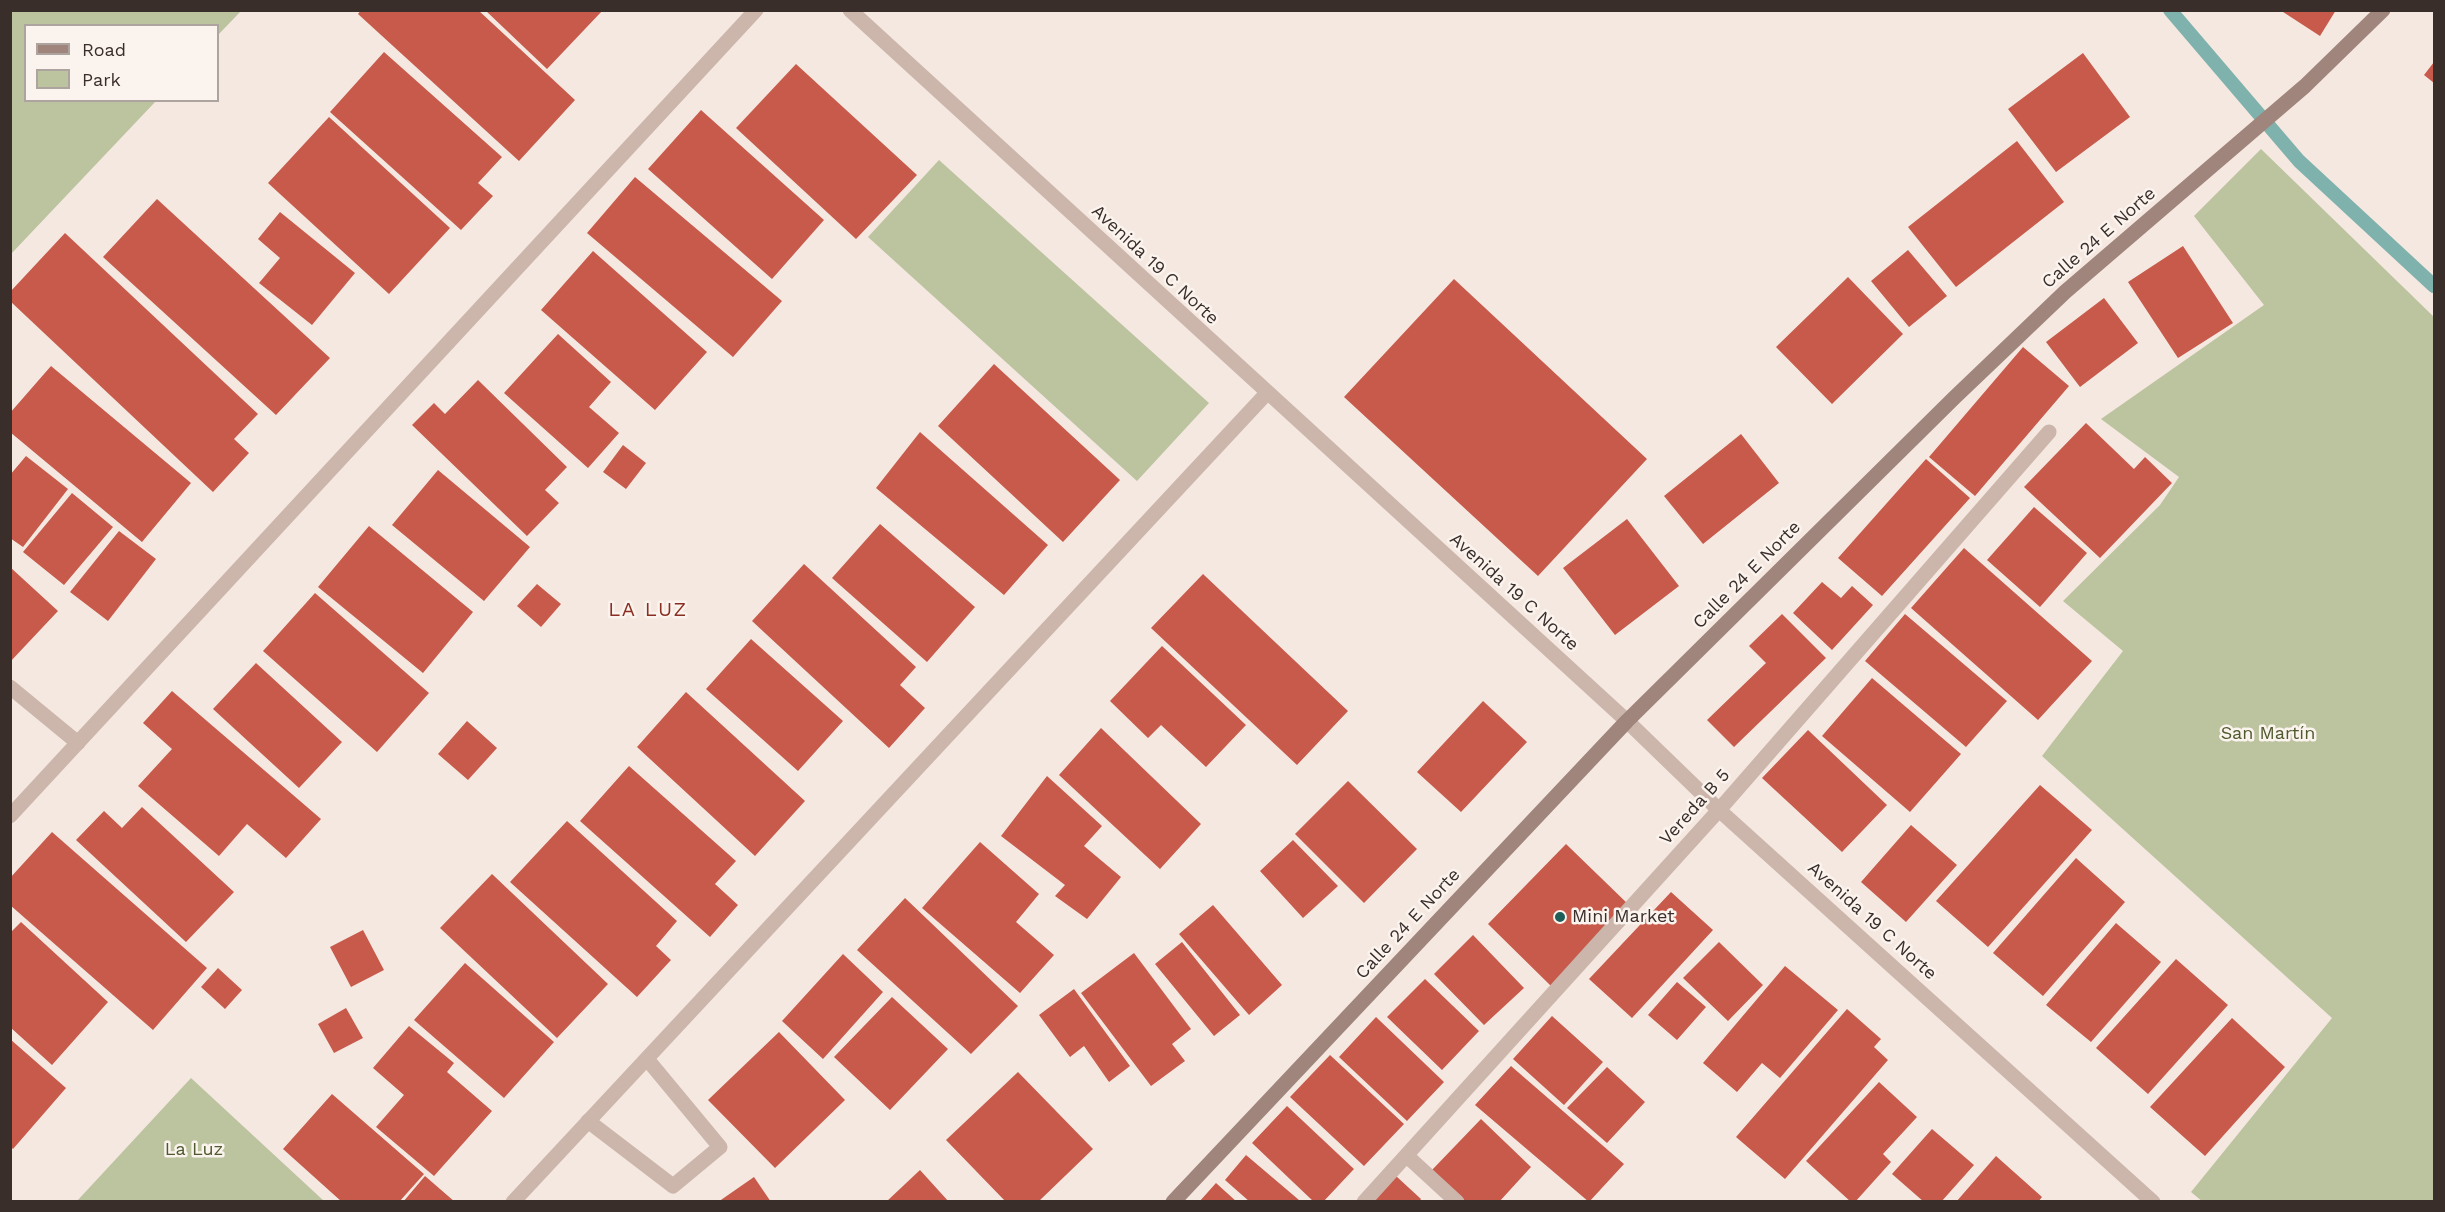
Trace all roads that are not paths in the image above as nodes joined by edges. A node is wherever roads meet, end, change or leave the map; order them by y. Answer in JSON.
{"nodes":[{"id":1,"x":756,"y":10,"type":"edge"},
{"id":2,"x":850,"y":10,"type":"edge"},
{"id":3,"x":2383,"y":10,"type":"edge"},
{"id":4,"x":1267,"y":393,"type":"junction"},
{"id":5,"x":2049,"y":432,"type":"dead end"},
{"id":6,"x":10,"y":687,"type":"edge"},
{"id":7,"x":1627,"y":721,"type":"junction"},
{"id":8,"x":78,"y":743,"type":"junction"},
{"id":9,"x":1719,"y":810,"type":"junction"},
{"id":10,"x":10,"y":816,"type":"edge"},
{"id":11,"x":647,"y":1059,"type":"junction"},
{"id":12,"x":588,"y":1120,"type":"junction"},
{"id":13,"x":1407,"y":1156,"type":"junction"},
{"id":14,"x":513,"y":1202,"type":"edge"},
{"id":15,"x":1173,"y":1202,"type":"edge"},
{"id":16,"x":1364,"y":1202,"type":"edge"},
{"id":17,"x":1457,"y":1202,"type":"edge"},
{"id":18,"x":2153,"y":1202,"type":"edge"}],
"edges":[{"from":1,"to":8,"type":"street"},
{"from":2,"to":4,"type":"street","name":"Avenida 19 C Norte"},
{"from":3,"to":7,"type":"main road","name":"Calle 24 E Norte"},
{"from":4,"to":7,"type":"street","name":"Avenida 19 C Norte"},
{"from":4,"to":11,"type":"street"},
{"from":5,"to":9,"type":"street","name":"Vereda B 5"},
{"from":6,"to":8,"type":"street"},
{"from":7,"to":9,"type":"street","name":"Avenida 19 C Norte"},
{"from":7,"to":15,"type":"main road","name":"Calle 24 E Norte"},
{"from":8,"to":10,"type":"street"},
{"from":9,"to":13,"type":"street","name":"Vereda B 5"},
{"from":9,"to":18,"type":"street","name":"Avenida 19 C Norte"},
{"from":11,"to":12,"type":"street"},
{"from":11,"to":12,"type":"street"},
{"from":12,"to":14,"type":"street"},
{"from":13,"to":16,"type":"street","name":"Vereda B 5"},
{"from":13,"to":17,"type":"street"}]}
